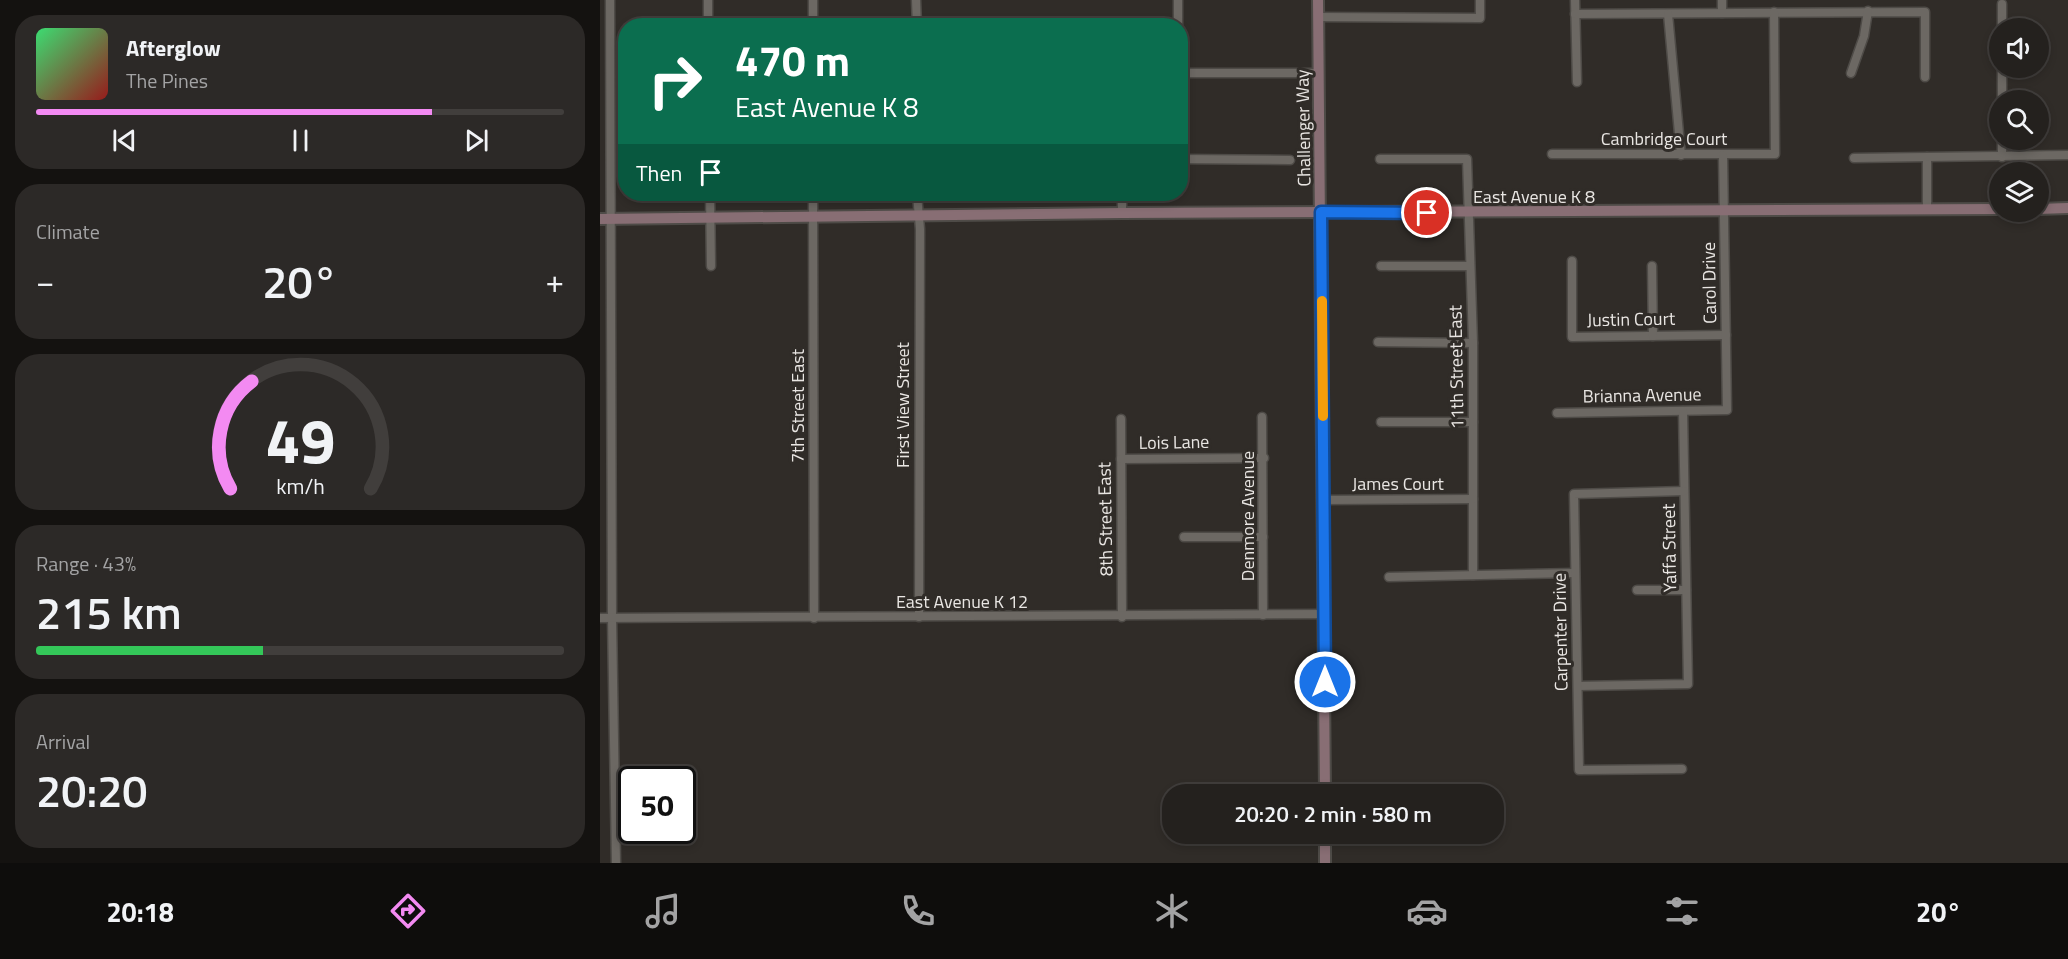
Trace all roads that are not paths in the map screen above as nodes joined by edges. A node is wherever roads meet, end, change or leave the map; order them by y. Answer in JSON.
{"nodes":[{"id":1,"x":610,"y":0,"type":"edge"},
{"id":2,"x":708,"y":0,"type":"edge"},
{"id":3,"x":813,"y":0,"type":"edge"},
{"id":4,"x":916,"y":0,"type":"edge"},
{"id":5,"x":1178,"y":0,"type":"edge"},
{"id":6,"x":1318,"y":0,"type":"edge"},
{"id":7,"x":1480,"y":0,"type":"edge"},
{"id":8,"x":1575,"y":0,"type":"edge"},
{"id":9,"x":1722,"y":0,"type":"edge"},
{"id":10,"x":1820,"y":0,"type":"edge"},
{"id":11,"x":2002,"y":4,"type":"dead end"},
{"id":12,"x":1820,"y":11,"type":"junction"},
{"id":13,"x":1868,"y":11,"type":"junction"},
{"id":14,"x":1774,"y":12,"type":"junction"},
{"id":15,"x":1722,"y":13,"type":"junction"},
{"id":16,"x":1575,"y":14,"type":"junction"},
{"id":17,"x":1668,"y":14,"type":"junction"},
{"id":18,"x":1318,"y":17,"type":"junction"},
{"id":19,"x":708,"y":18,"type":"edge"},
{"id":20,"x":813,"y":18,"type":"edge"},
{"id":21,"x":916,"y":18,"type":"edge"},
{"id":22,"x":1178,"y":18,"type":"edge"},
{"id":23,"x":2002,"y":18,"type":"edge"},
{"id":24,"x":1188,"y":73,"type":"edge"},
{"id":25,"x":1318,"y":73,"type":"junction"},
{"id":26,"x":1851,"y":73,"type":"dead end"},
{"id":27,"x":1925,"y":76,"type":"dead end"},
{"id":28,"x":1577,"y":82,"type":"dead end"},
{"id":29,"x":2002,"y":150,"type":"edge"},
{"id":30,"x":1552,"y":154,"type":"dead end"},
{"id":31,"x":1681,"y":155,"type":"junction"},
{"id":32,"x":1723,"y":155,"type":"junction"},
{"id":33,"x":2068,"y":155,"type":"edge"},
{"id":34,"x":1927,"y":157,"type":"junction"},
{"id":35,"x":2002,"y":157,"type":"junction"},
{"id":36,"x":1854,"y":158,"type":"dead end"},
{"id":37,"x":1188,"y":159,"type":"edge"},
{"id":38,"x":1380,"y":159,"type":"dead end"},
{"id":39,"x":1290,"y":160,"type":"dead end"},
{"id":40,"x":710,"y":201,"type":"edge"},
{"id":41,"x":813,"y":201,"type":"edge"},
{"id":42,"x":918,"y":201,"type":"edge"},
{"id":43,"x":1122,"y":201,"type":"edge"},
{"id":44,"x":2068,"y":208,"type":"edge"},
{"id":45,"x":1989,"y":209,"type":"edge"},
{"id":46,"x":2049,"y":209,"type":"edge"},
{"id":47,"x":1927,"y":210,"type":"junction"},
{"id":48,"x":1321,"y":212,"type":"junction"},
{"id":49,"x":1724,"y":212,"type":"junction"},
{"id":50,"x":1122,"y":213,"type":"junction"},
{"id":51,"x":1469,"y":213,"type":"junction"},
{"id":52,"x":919,"y":217,"type":"junction"},
{"id":53,"x":813,"y":218,"type":"junction"},
{"id":54,"x":600,"y":219,"type":"edge"},
{"id":55,"x":612,"y":219,"type":"junction"},
{"id":56,"x":711,"y":219,"type":"junction"},
{"id":57,"x":1572,"y":261,"type":"dead end"},
{"id":58,"x":711,"y":266,"type":"dead end"},
{"id":59,"x":1381,"y":266,"type":"dead end"},
{"id":60,"x":1470,"y":266,"type":"junction"},
{"id":61,"x":1652,"y":266,"type":"dead end"},
{"id":62,"x":1726,"y":334,"type":"junction"},
{"id":63,"x":1653,"y":336,"type":"junction"},
{"id":64,"x":1378,"y":342,"type":"dead end"},
{"id":65,"x":1473,"y":343,"type":"junction"},
{"id":66,"x":1727,"y":410,"type":"joint"},
{"id":67,"x":1683,"y":411,"type":"junction"},
{"id":68,"x":1557,"y":413,"type":"dead end"},
{"id":69,"x":1262,"y":417,"type":"dead end"},
{"id":70,"x":1121,"y":419,"type":"dead end"},
{"id":71,"x":1381,"y":422,"type":"dead end"},
{"id":72,"x":1473,"y":422,"type":"junction"},
{"id":73,"x":1264,"y":458,"type":"junction"},
{"id":74,"x":1121,"y":459,"type":"junction"},
{"id":75,"x":1684,"y":491,"type":"junction"},
{"id":76,"x":1473,"y":499,"type":"junction"},
{"id":77,"x":1323,"y":500,"type":"junction"},
{"id":78,"x":1184,"y":537,"type":"dead end"},
{"id":79,"x":1263,"y":537,"type":"junction"},
{"id":80,"x":1575,"y":573,"type":"junction"},
{"id":81,"x":1473,"y":575,"type":"junction"},
{"id":82,"x":1389,"y":577,"type":"dead end"},
{"id":83,"x":1637,"y":590,"type":"dead end"},
{"id":84,"x":1686,"y":590,"type":"junction"},
{"id":85,"x":1324,"y":614,"type":"junction"},
{"id":86,"x":1263,"y":615,"type":"junction"},
{"id":87,"x":919,"y":617,"type":"junction"},
{"id":88,"x":1122,"y":617,"type":"junction"},
{"id":89,"x":600,"y":618,"type":"edge"},
{"id":90,"x":612,"y":618,"type":"junction"},
{"id":91,"x":814,"y":618,"type":"junction"},
{"id":92,"x":1578,"y":686,"type":"junction"},
{"id":93,"x":1682,"y":769,"type":"dead end"},
{"id":94,"x":1325,"y":784,"type":"edge"},
{"id":95,"x":1325,"y":844,"type":"edge"},
{"id":96,"x":616,"y":863,"type":"edge"},
{"id":97,"x":1325,"y":863,"type":"edge"}],
"edges":[{"from":1,"to":55,"type":"street"},
{"from":2,"to":19,"type":"street"},
{"from":3,"to":20,"type":"street"},
{"from":4,"to":21,"type":"street"},
{"from":5,"to":22,"type":"street"},
{"from":6,"to":18,"type":"street","name":"Challenger Way"},
{"from":7,"to":18,"type":"street"},
{"from":8,"to":16,"type":"street"},
{"from":9,"to":15,"type":"street"},
{"from":10,"to":12,"type":"street"},
{"from":11,"to":23,"type":"street"},
{"from":12,"to":13,"type":"street"},
{"from":12,"to":14,"type":"street"},
{"from":13,"to":26,"type":"street"},
{"from":13,"to":27,"type":"street"},
{"from":14,"to":15,"type":"street"},
{"from":14,"to":32,"type":"street","name":"Cambridge Court"},
{"from":15,"to":17,"type":"street"},
{"from":16,"to":17,"type":"street"},
{"from":16,"to":28,"type":"street"},
{"from":17,"to":31,"type":"street"},
{"from":18,"to":25,"type":"street","name":"Challenger Way"},
{"from":24,"to":25,"type":"street"},
{"from":25,"to":48,"type":"street","name":"Challenger Way"},
{"from":29,"to":35,"type":"street"},
{"from":30,"to":31,"type":"street","name":"Cambridge Court"},
{"from":31,"to":32,"type":"street","name":"Cambridge Court"},
{"from":32,"to":49,"type":"street","name":"Carol Drive"},
{"from":33,"to":35,"type":"street"},
{"from":34,"to":35,"type":"street"},
{"from":34,"to":36,"type":"street"},
{"from":34,"to":47,"type":"street"},
{"from":37,"to":39,"type":"street"},
{"from":38,"to":51,"type":"street","name":"11th Street East"},
{"from":40,"to":56,"type":"street"},
{"from":41,"to":53,"type":"street","name":"7th Street East"},
{"from":42,"to":52,"type":"street","name":"First View Street"},
{"from":43,"to":50,"type":"street"},
{"from":44,"to":46,"type":"street"},
{"from":45,"to":47,"type":"street","name":"East Avenue K 8"},
{"from":47,"to":49,"type":"street","name":"East Avenue K 8"},
{"from":48,"to":50,"type":"street","name":"East Avenue K 8"},
{"from":48,"to":51,"type":"street","name":"East Avenue K 8"},
{"from":48,"to":77,"type":"street","name":"Challenger Way"},
{"from":49,"to":51,"type":"street","name":"East Avenue K 8"},
{"from":49,"to":62,"type":"street","name":"Carol Drive"},
{"from":50,"to":52,"type":"street","name":"East Avenue K 8"},
{"from":51,"to":60,"type":"street","name":"11th Street East"},
{"from":52,"to":53,"type":"street","name":"East Avenue K 8"},
{"from":52,"to":87,"type":"street","name":"First View Street"},
{"from":53,"to":56,"type":"street","name":"East Avenue K 8"},
{"from":53,"to":91,"type":"street","name":"7th Street East"},
{"from":54,"to":55,"type":"street","name":"East Avenue K 8"},
{"from":55,"to":56,"type":"street","name":"East Avenue K 8"},
{"from":55,"to":90,"type":"street"},
{"from":56,"to":58,"type":"street"},
{"from":57,"to":63,"type":"street","name":"Justin Court"},
{"from":59,"to":60,"type":"street"},
{"from":60,"to":65,"type":"street","name":"11th Street East"},
{"from":61,"to":63,"type":"street"},
{"from":62,"to":63,"type":"street","name":"Justin Court"},
{"from":62,"to":66,"type":"street","name":"Carol Drive"},
{"from":64,"to":65,"type":"street"},
{"from":65,"to":72,"type":"street","name":"11th Street East"},
{"from":66,"to":67,"type":"street","name":"Brianna Avenue"},
{"from":67,"to":68,"type":"street","name":"Brianna Avenue"},
{"from":67,"to":75,"type":"street","name":"Yaffa Street"},
{"from":69,"to":73,"type":"street","name":"Denmore Avenue"},
{"from":70,"to":74,"type":"street","name":"8th Street East"},
{"from":71,"to":72,"type":"street"},
{"from":72,"to":76,"type":"street","name":"11th Street East"},
{"from":73,"to":74,"type":"street","name":"Lois Lane"},
{"from":73,"to":79,"type":"street","name":"Denmore Avenue"},
{"from":74,"to":88,"type":"street","name":"8th Street East"},
{"from":75,"to":80,"type":"street","name":"Carpenter Drive"},
{"from":75,"to":84,"type":"street","name":"Yaffa Street"},
{"from":76,"to":77,"type":"street","name":"James Court"},
{"from":76,"to":81,"type":"street","name":"11th Street East"},
{"from":77,"to":85,"type":"street","name":"Challenger Way"},
{"from":78,"to":79,"type":"street"},
{"from":79,"to":86,"type":"street","name":"Denmore Avenue"},
{"from":80,"to":81,"type":"street"},
{"from":80,"to":92,"type":"street","name":"Carpenter Drive"},
{"from":81,"to":82,"type":"street"},
{"from":83,"to":84,"type":"street"},
{"from":84,"to":92,"type":"street","name":"Yaffa Street"},
{"from":85,"to":86,"type":"street","name":"East Avenue K 12"},
{"from":85,"to":94,"type":"street","name":"Challenger Way"},
{"from":86,"to":88,"type":"street","name":"East Avenue K 12"},
{"from":87,"to":88,"type":"street","name":"East Avenue K 12"},
{"from":87,"to":91,"type":"street","name":"East Avenue K 12"},
{"from":89,"to":90,"type":"street","name":"East Avenue K 12"},
{"from":90,"to":91,"type":"street","name":"East Avenue K 12"},
{"from":90,"to":96,"type":"street"},
{"from":92,"to":93,"type":"street","name":"Carpenter Drive"},
{"from":95,"to":97,"type":"street"}]}
